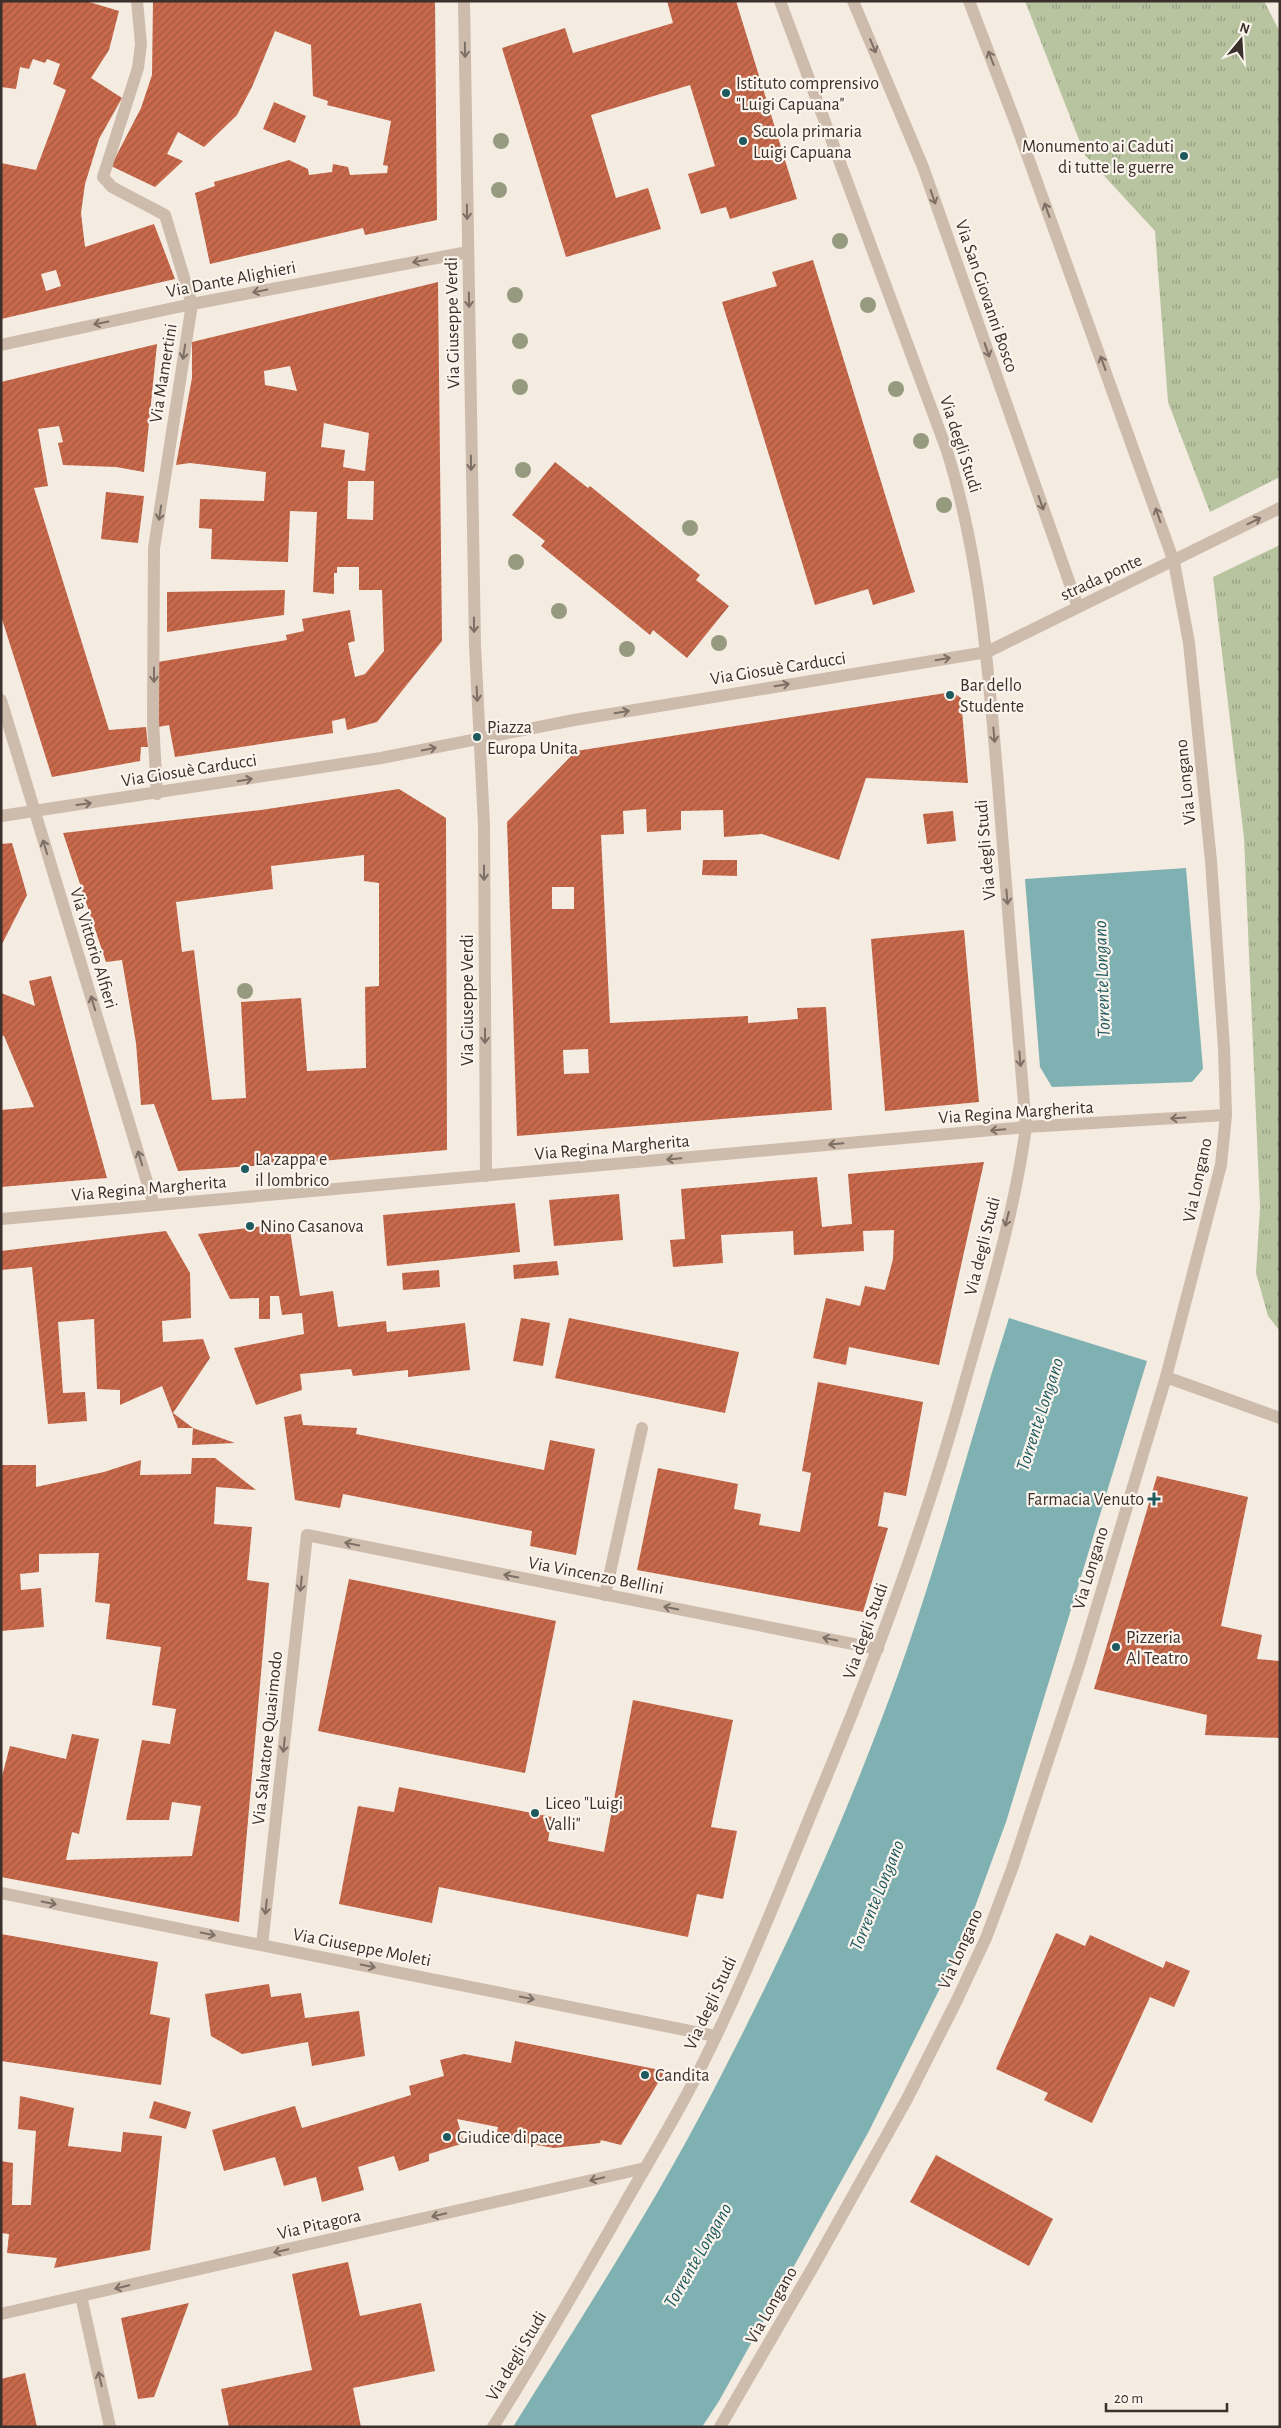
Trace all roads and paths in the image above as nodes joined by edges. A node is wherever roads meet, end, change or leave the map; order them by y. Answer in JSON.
{"nodes":[{"id":1,"x":137,"y":1,"type":"edge"},
{"id":2,"x":464,"y":1,"type":"edge"},
{"id":3,"x":780,"y":1,"type":"edge"},
{"id":4,"x":854,"y":1,"type":"edge"},
{"id":5,"x":968,"y":1,"type":"edge"},
{"id":6,"x":468,"y":252,"type":"junction"},
{"id":7,"x":192,"y":304,"type":"junction"},
{"id":8,"x":1,"y":345,"type":"edge"},
{"id":9,"x":1280,"y":508,"type":"edge"},
{"id":10,"x":1174,"y":562,"type":"junction"},
{"id":11,"x":1078,"y":607,"type":"junction"},
{"id":12,"x":987,"y":652,"type":"junction"},
{"id":13,"x":1,"y":700,"type":"edge"},
{"id":14,"x":479,"y":738,"type":"junction"},
{"id":15,"x":157,"y":794,"type":"junction"},
{"id":16,"x":34,"y":811,"type":"junction"},
{"id":17,"x":1,"y":816,"type":"edge"},
{"id":18,"x":1226,"y":1115,"type":"junction"},
{"id":19,"x":1026,"y":1127,"type":"junction"},
{"id":20,"x":486,"y":1176,"type":"junction"},
{"id":21,"x":154,"y":1205,"type":"junction"},
{"id":22,"x":1,"y":1219,"type":"edge"},
{"id":23,"x":1166,"y":1377,"type":"junction"},
{"id":24,"x":1280,"y":1418,"type":"edge"},
{"id":25,"x":642,"y":1428,"type":"dead end"},
{"id":26,"x":306,"y":1535,"type":"joint"},
{"id":27,"x":605,"y":1595,"type":"junction"},
{"id":28,"x":878,"y":1649,"type":"junction"},
{"id":29,"x":1,"y":1893,"type":"edge"},
{"id":30,"x":262,"y":1945,"type":"junction"},
{"id":31,"x":715,"y":2036,"type":"junction"},
{"id":32,"x":645,"y":2168,"type":"junction"},
{"id":33,"x":81,"y":2296,"type":"junction"},
{"id":34,"x":1,"y":2314,"type":"edge"},
{"id":35,"x":110,"y":2427,"type":"edge"},
{"id":36,"x":493,"y":2427,"type":"edge"},
{"id":37,"x":720,"y":2427,"type":"edge"}],
"edges":[{"from":1,"to":7,"type":"street","name":"Via Mamertini"},
{"from":2,"to":6,"type":"street","name":"Via Giuseppe Verdi","one_way":true},
{"from":3,"to":12,"type":"street","name":"Via degli Studi"},
{"from":4,"to":11,"type":"street","name":"Via San Giovanni Bosco","one_way":true},
{"from":10,"to":5,"type":"street","one_way":true},
{"from":6,"to":7,"type":"street","name":"Via Dante Alighieri","one_way":true},
{"from":6,"to":14,"type":"street","name":"Via Giuseppe Verdi","one_way":true},
{"from":7,"to":8,"type":"street","name":"Via Dante Alighieri","one_way":true},
{"from":7,"to":15,"type":"street","name":"Via Mamertini","one_way":true},
{"from":10,"to":9,"type":"street","name":"strada ponte","one_way":true},
{"from":10,"to":11,"type":"street","name":"strada ponte"},
{"from":10,"to":18,"type":"street","name":"Via Longano"},
{"from":11,"to":12,"type":"street","name":"strada ponte"},
{"from":14,"to":12,"type":"street","name":"Via Giosuè Carducci","one_way":true},
{"from":12,"to":19,"type":"street","name":"Via degli Studi","one_way":true},
{"from":13,"to":16,"type":"street","name":"Via Vittorio Alfieri"},
{"from":15,"to":14,"type":"street","name":"Via Giosuè Carducci","one_way":true},
{"from":14,"to":20,"type":"street","name":"Via Giuseppe Verdi","one_way":true},
{"from":16,"to":15,"type":"street","name":"Via Giosuè Carducci","one_way":true},
{"from":16,"to":17,"type":"street","name":"Via Giosuè Carducci"},
{"from":21,"to":16,"type":"street","name":"Via Vittorio Alfieri","one_way":true},
{"from":18,"to":19,"type":"street","name":"Via Regina Margherita","one_way":true},
{"from":18,"to":23,"type":"street","name":"Via Longano"},
{"from":19,"to":20,"type":"street","name":"Via Regina Margherita","one_way":true},
{"from":19,"to":28,"type":"street","name":"Via degli Studi","one_way":true},
{"from":20,"to":21,"type":"street","name":"Via Regina Margherita"},
{"from":21,"to":22,"type":"street","name":"Via Regina Margherita"},
{"from":23,"to":24,"type":"street"},
{"from":23,"to":37,"type":"street","name":"Via Longano"},
{"from":25,"to":27,"type":"street"},
{"from":27,"to":26,"type":"street","name":"Via Vincenzo Bellini","one_way":true},
{"from":26,"to":30,"type":"street","name":"Via Salvatore Quasimodo","one_way":true},
{"from":28,"to":27,"type":"street","name":"Via Vincenzo Bellini","one_way":true},
{"from":28,"to":31,"type":"street","name":"Via degli Studi"},
{"from":29,"to":30,"type":"street","name":"Via Giuseppe Moleti","one_way":true},
{"from":30,"to":31,"type":"street","name":"Via Giuseppe Moleti","one_way":true},
{"from":31,"to":32,"type":"street","name":"Via degli Studi"},
{"from":32,"to":33,"type":"street","name":"Via Pitagora","one_way":true},
{"from":32,"to":36,"type":"street","name":"Via degli Studi"},
{"from":33,"to":34,"type":"street","name":"Via Pitagora"},
{"from":35,"to":33,"type":"street","one_way":true}]}
